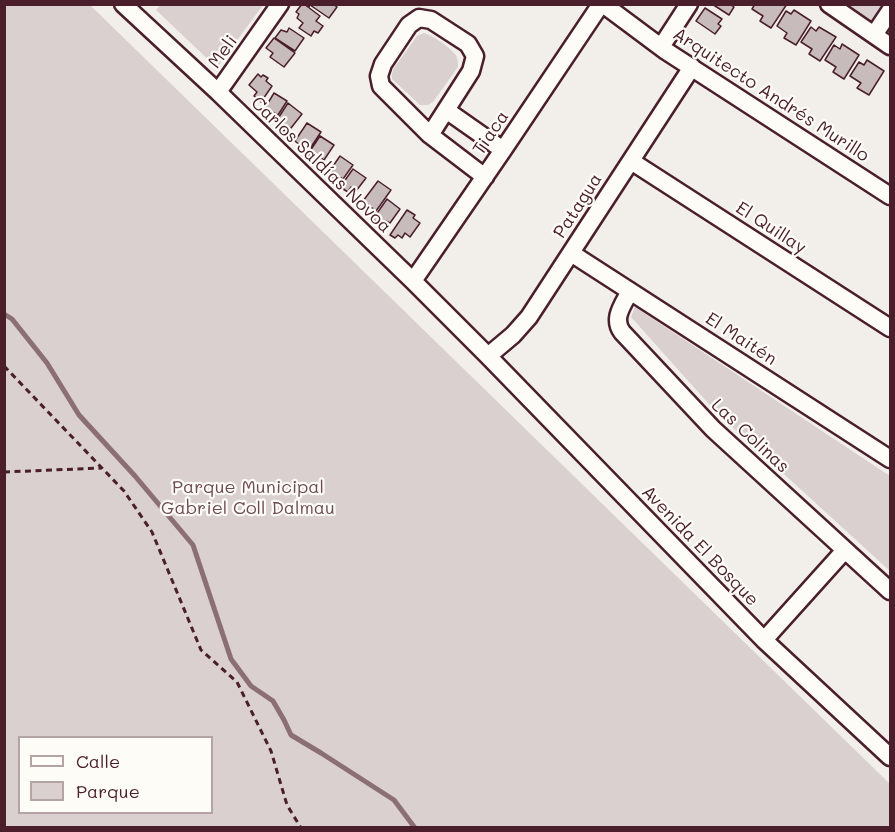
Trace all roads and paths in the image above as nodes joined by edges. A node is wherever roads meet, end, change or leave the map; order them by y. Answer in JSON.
{"nodes":[{"id":1,"x":123,"y":4,"type":"edge"},
{"id":2,"x":280,"y":4,"type":"edge"},
{"id":3,"x":602,"y":4,"type":"edge"},
{"id":4,"x":689,"y":4,"type":"edge"},
{"id":5,"x":829,"y":4,"type":"edge"},
{"id":6,"x":891,"y":11,"type":"edge"},
{"id":7,"x":874,"y":35,"type":"junction"},
{"id":8,"x":891,"y":46,"type":"edge"},
{"id":9,"x":661,"y":47,"type":"junction"},
{"id":10,"x":692,"y":68,"type":"junction"},
{"id":11,"x":218,"y":92,"type":"junction"},
{"id":12,"x":446,"y":110,"type":"junction"},
{"id":13,"x":430,"y":135,"type":"junction"},
{"id":14,"x":503,"y":150,"type":"junction"},
{"id":15,"x":631,"y":161,"type":"junction"},
{"id":16,"x":485,"y":177,"type":"junction"},
{"id":17,"x":891,"y":196,"type":"edge"},
{"id":18,"x":571,"y":253,"type":"junction"},
{"id":19,"x":412,"y":281,"type":"junction"},
{"id":20,"x":630,"y":291,"type":"junction"},
{"id":21,"x":891,"y":328,"type":"edge"},
{"id":22,"x":488,"y":356,"type":"junction"},
{"id":23,"x":4,"y":366,"type":"edge"},
{"id":24,"x":891,"y":459,"type":"edge"},
{"id":25,"x":102,"y":468,"type":"junction"},
{"id":26,"x":4,"y":472,"type":"edge"},
{"id":27,"x":845,"y":550,"type":"junction"},
{"id":28,"x":891,"y":591,"type":"edge"},
{"id":29,"x":764,"y":640,"type":"junction"},
{"id":30,"x":891,"y":757,"type":"edge"},
{"id":31,"x":301,"y":828,"type":"edge"}],
"edges":[{"from":1,"to":11,"type":"street","name":"Carlos Saldías Novoa"},
{"from":2,"to":11,"type":"street","name":"Meli"},
{"from":3,"to":9,"type":"street","name":"Arquitecto Andrés Murillo"},
{"from":3,"to":14,"type":"street","name":"Tiaca"},
{"from":4,"to":9,"type":"street"},
{"from":5,"to":7,"type":"street"},
{"from":6,"to":7,"type":"street"},
{"from":7,"to":8,"type":"street"},
{"from":9,"to":10,"type":"street","name":"Arquitecto Andrés Murillo"},
{"from":10,"to":15,"type":"street","name":"Patagua"},
{"from":10,"to":17,"type":"street","name":"Arquitecto Andrés Murillo"},
{"from":11,"to":19,"type":"street","name":"Carlos Saldías Novoa"},
{"from":12,"to":13,"type":"street"},
{"from":12,"to":13,"type":"street"},
{"from":12,"to":14,"type":"street"},
{"from":13,"to":16,"type":"street"},
{"from":14,"to":16,"type":"street","name":"Tiaca"},
{"from":15,"to":18,"type":"street","name":"Patagua"},
{"from":15,"to":21,"type":"street","name":"El Quillay"},
{"from":16,"to":19,"type":"street","name":"Tiaca"},
{"from":18,"to":20,"type":"street","name":"El Maitén"},
{"from":18,"to":22,"type":"street","name":"Patagua"},
{"from":19,"to":22,"type":"street","name":"Carlos Saldías Novoa"},
{"from":20,"to":24,"type":"street","name":"El Maitén"},
{"from":20,"to":27,"type":"street","name":"Las Colinas"},
{"from":22,"to":29,"type":"street","name":"Avenida El Bosque"},
{"from":23,"to":25,"type":"path"},
{"from":25,"to":26,"type":"path"},
{"from":25,"to":31,"type":"path"},
{"from":27,"to":28,"type":"street","name":"Las Colinas"},
{"from":27,"to":29,"type":"street"},
{"from":29,"to":30,"type":"street","name":"Avenida El Bosque"}]}
